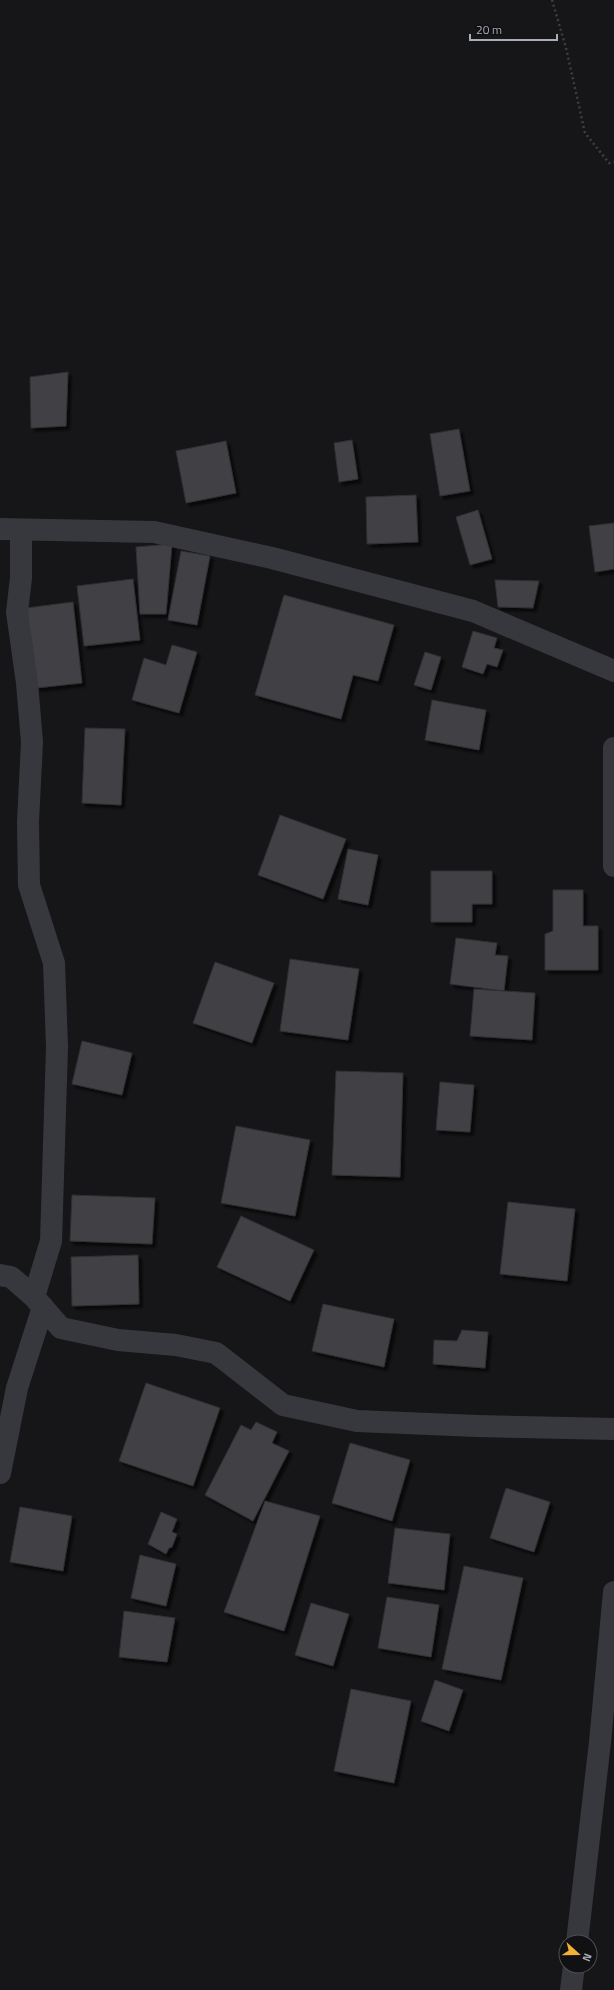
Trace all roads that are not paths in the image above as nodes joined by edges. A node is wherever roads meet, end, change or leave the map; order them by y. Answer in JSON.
{"nodes":[{"id":1,"x":10,"y":530,"type":"edge"},
{"id":2,"x":614,"y":671,"type":"edge"},
{"id":3,"x":614,"y":750,"type":"edge"},
{"id":4,"x":614,"y":866,"type":"edge"},
{"id":5,"x":0,"y":1276,"type":"edge"},
{"id":6,"x":39,"y":1302,"type":"junction"},
{"id":7,"x":614,"y":1429,"type":"edge"},
{"id":8,"x":0,"y":1473,"type":"edge"},
{"id":9,"x":614,"y":1592,"type":"edge"},
{"id":10,"x":578,"y":1934,"type":"edge"},
{"id":11,"x":573,"y":1974,"type":"edge"},
{"id":12,"x":571,"y":1990,"type":"edge"}],
"edges":[{"from":1,"to":2,"type":"street"},
{"from":1,"to":6,"type":"street"},
{"from":3,"to":4,"type":"street"},
{"from":5,"to":6,"type":"street"},
{"from":6,"to":7,"type":"street"},
{"from":6,"to":8,"type":"street"},
{"from":9,"to":10,"type":"street"},
{"from":11,"to":12,"type":"street"}]}
